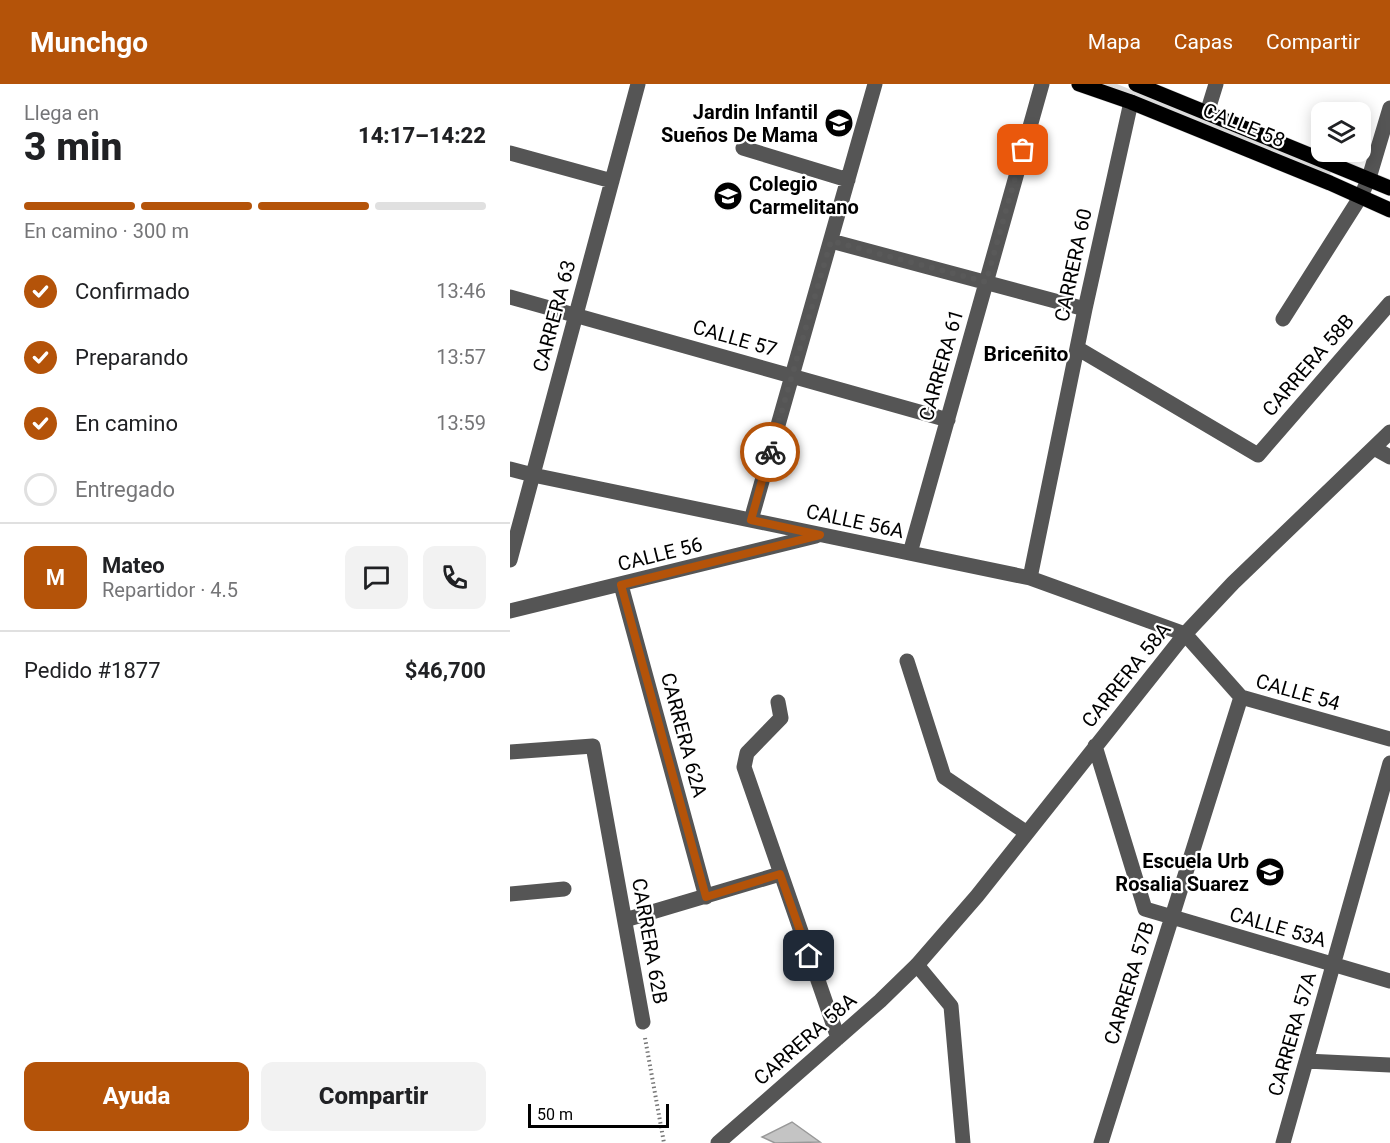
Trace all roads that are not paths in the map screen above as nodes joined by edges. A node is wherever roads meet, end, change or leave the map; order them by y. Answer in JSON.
{"nodes":[{"id":1,"x":638,"y":84,"type":"edge"},
{"id":2,"x":875,"y":84,"type":"edge"},
{"id":3,"x":1042,"y":84,"type":"edge"},
{"id":4,"x":1080,"y":84,"type":"edge"},
{"id":5,"x":1136,"y":84,"type":"edge"},
{"id":6,"x":1215,"y":84,"type":"edge"},
{"id":7,"x":1131,"y":102,"type":"junction"},
{"id":8,"x":1390,"y":108,"type":"edge"},
{"id":9,"x":1207,"y":113,"type":"junction"},
{"id":10,"x":742,"y":148,"type":"dead end"},
{"id":11,"x":510,"y":153,"type":"edge"},
{"id":12,"x":1369,"y":178,"type":"junction"},
{"id":13,"x":848,"y":180,"type":"junction"},
{"id":14,"x":612,"y":181,"type":"junction"},
{"id":15,"x":1390,"y":188,"type":"edge"},
{"id":16,"x":1361,"y":196,"type":"junction"},
{"id":17,"x":1390,"y":210,"type":"edge"},
{"id":18,"x":831,"y":241,"type":"junction"},
{"id":19,"x":986,"y":282,"type":"junction"},
{"id":20,"x":510,"y":297,"type":"edge"},
{"id":21,"x":1390,"y":303,"type":"edge"},
{"id":22,"x":1085,"y":309,"type":"junction"},
{"id":23,"x":576,"y":315,"type":"junction"},
{"id":24,"x":1282,"y":319,"type":"dead end"},
{"id":25,"x":1077,"y":348,"type":"junction"},
{"id":26,"x":792,"y":376,"type":"junction"},
{"id":27,"x":948,"y":420,"type":"junction"},
{"id":28,"x":1390,"y":432,"type":"edge"},
{"id":29,"x":1374,"y":448,"type":"junction"},
{"id":30,"x":1390,"y":457,"type":"edge"},
{"id":31,"x":510,"y":469,"type":"edge"},
{"id":32,"x":533,"y":475,"type":"junction"},
{"id":33,"x":751,"y":520,"type":"junction"},
{"id":34,"x":513,"y":535,"type":"edge"},
{"id":35,"x":820,"y":535,"type":"junction"},
{"id":36,"x":910,"y":554,"type":"junction"},
{"id":37,"x":510,"y":560,"type":"edge"},
{"id":38,"x":1030,"y":578,"type":"junction"},
{"id":39,"x":621,"y":585,"type":"junction"},
{"id":40,"x":510,"y":612,"type":"edge"},
{"id":41,"x":1185,"y":634,"type":"junction"},
{"id":42,"x":907,"y":661,"type":"dead end"},
{"id":43,"x":1241,"y":697,"type":"junction"},
{"id":44,"x":778,"y":702,"type":"dead end"},
{"id":45,"x":1390,"y":739,"type":"edge"},
{"id":46,"x":1095,"y":746,"type":"junction"},
{"id":47,"x":510,"y":752,"type":"edge"},
{"id":48,"x":1390,"y":763,"type":"edge"},
{"id":49,"x":1027,"y":833,"type":"junction"},
{"id":50,"x":780,"y":874,"type":"junction"},
{"id":51,"x":564,"y":889,"type":"dead end"},
{"id":52,"x":510,"y":894,"type":"edge"},
{"id":53,"x":706,"y":897,"type":"junction"},
{"id":54,"x":1172,"y":917,"type":"junction"},
{"id":55,"x":625,"y":920,"type":"junction"},
{"id":56,"x":1333,"y":964,"type":"junction"},
{"id":57,"x":917,"y":965,"type":"junction"},
{"id":58,"x":1390,"y":981,"type":"edge"},
{"id":59,"x":643,"y":1022,"type":"road end"},
{"id":60,"x":838,"y":1038,"type":"junction"},
{"id":61,"x":1306,"y":1061,"type":"junction"},
{"id":62,"x":1390,"y":1065,"type":"edge"},
{"id":63,"x":718,"y":1143,"type":"edge"},
{"id":64,"x":963,"y":1143,"type":"edge"},
{"id":65,"x":1101,"y":1143,"type":"edge"},
{"id":66,"x":1283,"y":1143,"type":"edge"}],
"edges":[{"from":1,"to":14,"type":"street","name":"CARRERA 63"},
{"from":2,"to":13,"type":"street"},
{"from":3,"to":19,"type":"street","name":"CARRERA 61"},
{"from":4,"to":7,"type":"main road","name":"CALLE 58"},
{"from":5,"to":9,"type":"main road","name":"CALLE 58"},
{"from":6,"to":9,"type":"street"},
{"from":7,"to":16,"type":"main road","name":"CALLE 58"},
{"from":7,"to":22,"type":"street","name":"CARRERA 60"},
{"from":8,"to":12,"type":"street"},
{"from":9,"to":12,"type":"main road","name":"CALLE 58"},
{"from":10,"to":13,"type":"street"},
{"from":11,"to":14,"type":"street"},
{"from":12,"to":15,"type":"main road","name":"CALLE 58"},
{"from":12,"to":16,"type":"street"},
{"from":13,"to":18,"type":"street"},
{"from":14,"to":23,"type":"street","name":"CARRERA 63"},
{"from":16,"to":17,"type":"main road","name":"CALLE 58"},
{"from":16,"to":24,"type":"street"},
{"from":18,"to":19,"type":"street"},
{"from":18,"to":26,"type":"street"},
{"from":19,"to":22,"type":"street"},
{"from":19,"to":27,"type":"street","name":"CARRERA 61"},
{"from":20,"to":23,"type":"street","name":"CALLE 57"},
{"from":21,"to":25,"type":"street","name":"CARRERA 58B"},
{"from":22,"to":25,"type":"street","name":"CARRERA 60"},
{"from":23,"to":26,"type":"street","name":"CALLE 57"},
{"from":23,"to":32,"type":"street","name":"CARRERA 63"},
{"from":25,"to":38,"type":"street","name":"CARRERA 60"},
{"from":26,"to":27,"type":"street","name":"CALLE 57"},
{"from":26,"to":33,"type":"street"},
{"from":27,"to":36,"type":"street","name":"CARRERA 61"},
{"from":28,"to":29,"type":"street","name":"CARRERA 58A"},
{"from":29,"to":30,"type":"street"},
{"from":29,"to":41,"type":"street","name":"CARRERA 58A"},
{"from":31,"to":32,"type":"street","name":"CALLE 56A"},
{"from":32,"to":33,"type":"street","name":"CALLE 56A"},
{"from":32,"to":34,"type":"street","name":"CARRERA 63"},
{"from":33,"to":35,"type":"street","name":"CALLE 56A"},
{"from":34,"to":37,"type":"street","name":"CARRERA 63"},
{"from":35,"to":36,"type":"street","name":"CALLE 56A"},
{"from":35,"to":39,"type":"street","name":"CALLE 56"},
{"from":36,"to":38,"type":"street","name":"CALLE 56A"},
{"from":38,"to":41,"type":"street","name":"CALLE 56A"},
{"from":39,"to":40,"type":"street","name":"CALLE 56"},
{"from":39,"to":53,"type":"street","name":"CARRERA 62A"},
{"from":41,"to":43,"type":"street","name":"CALLE 54"},
{"from":41,"to":46,"type":"street","name":"CARRERA 58A"},
{"from":42,"to":49,"type":"street"},
{"from":43,"to":45,"type":"street","name":"CALLE 54"},
{"from":43,"to":54,"type":"street","name":"CARRERA 57B"},
{"from":44,"to":50,"type":"street"},
{"from":46,"to":49,"type":"street","name":"CARRERA 58A"},
{"from":46,"to":54,"type":"street","name":"CALLE 53A"},
{"from":47,"to":55,"type":"street","name":"CARRERA 62B"},
{"from":48,"to":56,"type":"street","name":"CARRERA 57A"},
{"from":49,"to":57,"type":"street","name":"CARRERA 58A"},
{"from":50,"to":53,"type":"street"},
{"from":50,"to":60,"type":"street"},
{"from":51,"to":52,"type":"street"},
{"from":53,"to":55,"type":"street"},
{"from":54,"to":56,"type":"street","name":"CALLE 53A"},
{"from":54,"to":65,"type":"street","name":"CARRERA 57B"},
{"from":55,"to":59,"type":"street","name":"CARRERA 62B"},
{"from":56,"to":58,"type":"street","name":"CALLE 53A"},
{"from":56,"to":61,"type":"street","name":"CARRERA 57A"},
{"from":57,"to":60,"type":"street","name":"CARRERA 58A"},
{"from":57,"to":64,"type":"street"},
{"from":60,"to":63,"type":"street","name":"CARRERA 58A"},
{"from":61,"to":62,"type":"street"},
{"from":61,"to":66,"type":"street","name":"CARRERA 57A"}]}
